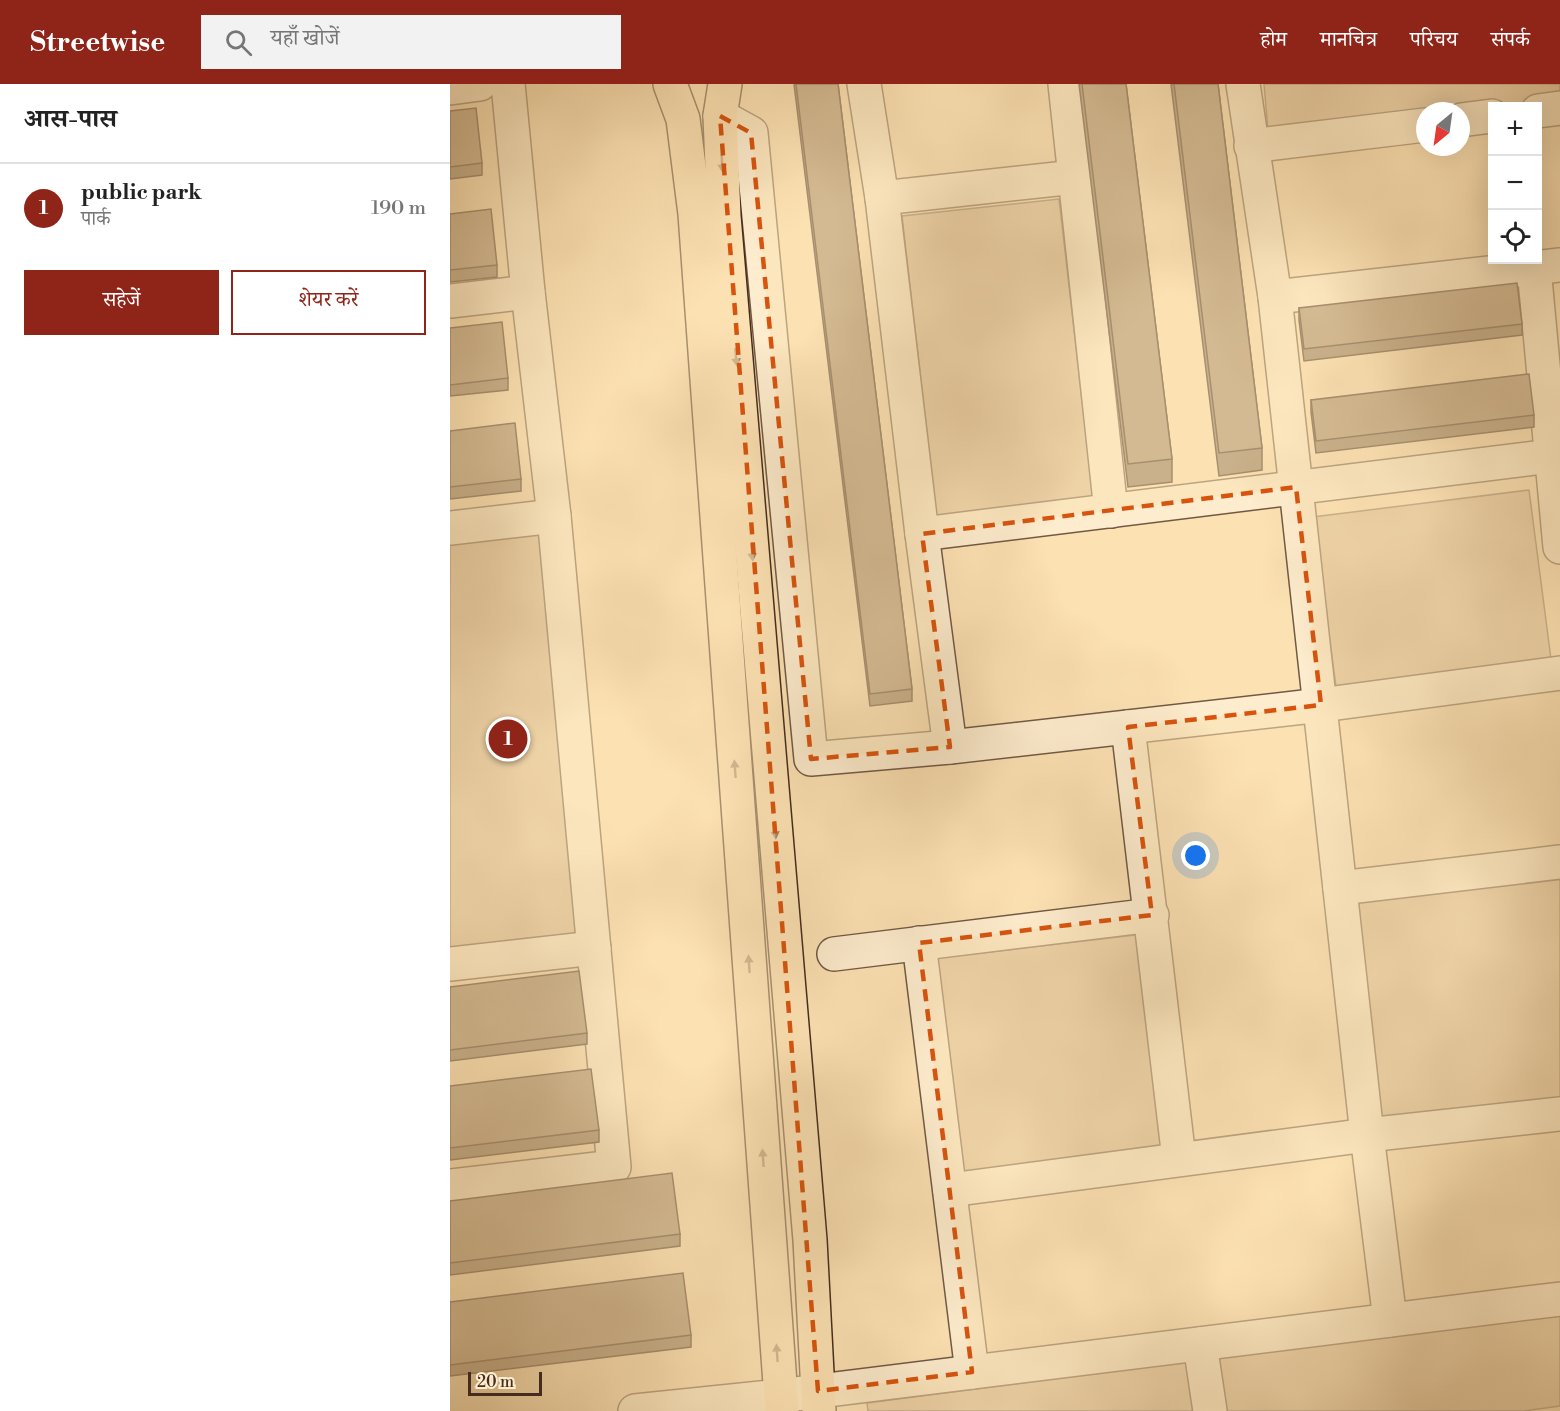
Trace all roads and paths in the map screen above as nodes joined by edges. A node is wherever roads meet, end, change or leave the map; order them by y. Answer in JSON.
{"nodes":[{"id":1,"x":480,"y":84,"type":"edge"},
{"id":2,"x":508,"y":84,"type":"edge"},
{"id":3,"x":670,"y":84,"type":"edge"},
{"id":4,"x":725,"y":84,"type":"edge"},
{"id":5,"x":864,"y":84,"type":"edge"},
{"id":6,"x":1065,"y":84,"type":"edge"},
{"id":7,"x":1243,"y":84,"type":"edge"},
{"id":8,"x":450,"y":88,"type":"edge"},
{"id":9,"x":1560,"y":108,"type":"edge"},
{"id":10,"x":1542,"y":110,"type":"edge"},
{"id":11,"x":720,"y":116,"type":"junction"},
{"id":12,"x":1488,"y":117,"type":"edge"},
{"id":13,"x":1470,"y":119,"type":"edge"},
{"id":14,"x":1416,"y":125,"type":"edge"},
{"id":15,"x":1251,"y":146,"type":"junction"},
{"id":16,"x":1075,"y":177,"type":"junction"},
{"id":17,"x":882,"y":198,"type":"junction"},
{"id":18,"x":1547,"y":266,"type":"edge"},
{"id":19,"x":528,"y":292,"type":"junction"},
{"id":20,"x":1275,"y":297,"type":"junction"},
{"id":21,"x":450,"y":301,"type":"edge"},
{"id":22,"x":1551,"y":456,"type":"junction"},
{"id":23,"x":1296,"y":487,"type":"junction"},
{"id":24,"x":1111,"y":511,"type":"junction"},
{"id":25,"x":554,"y":516,"type":"junction"},
{"id":26,"x":450,"y":528,"type":"edge"},
{"id":27,"x":922,"y":534,"type":"junction"},
{"id":28,"x":1560,"y":547,"type":"edge"},
{"id":29,"x":1560,"y":673,"type":"edge"},
{"id":30,"x":1321,"y":705,"type":"junction"},
{"id":31,"x":1128,"y":727,"type":"junction"},
{"id":32,"x":950,"y":747,"type":"junction"},
{"id":33,"x":1560,"y":862,"type":"edge"},
{"id":34,"x":1340,"y":888,"type":"junction"},
{"id":35,"x":1152,"y":915,"type":"junction"},
{"id":36,"x":919,"y":943,"type":"junction"},
{"id":37,"x":594,"y":948,"type":"junction"},
{"id":38,"x":834,"y":954,"type":"dead end"},
{"id":39,"x":450,"y":964,"type":"edge"},
{"id":40,"x":1560,"y":1114,"type":"edge"},
{"id":41,"x":1367,"y":1135,"type":"junction"},
{"id":42,"x":1179,"y":1160,"type":"junction"},
{"id":43,"x":450,"y":1186,"type":"edge"},
{"id":44,"x":950,"y":1190,"type":"junction"},
{"id":45,"x":1560,"y":1299,"type":"edge"},
{"id":46,"x":1390,"y":1320,"type":"junction"},
{"id":47,"x":1200,"y":1344,"type":"junction"},
{"id":48,"x":972,"y":1372,"type":"junction"},
{"id":49,"x":818,"y":1401,"type":"edge"},
{"id":50,"x":767,"y":1404,"type":"edge"},
{"id":51,"x":635,"y":1411,"type":"edge"},
{"id":52,"x":1209,"y":1411,"type":"edge"}],
"edges":[{"from":1,"to":8,"type":"street"},
{"from":2,"to":19,"type":"street"},
{"from":50,"to":3,"type":"main road","one_way":true},
{"from":4,"to":11,"type":"main road"},
{"from":5,"to":17,"type":"street"},
{"from":6,"to":16,"type":"street"},
{"from":7,"to":15,"type":"street"},
{"from":9,"to":10,"type":"street"},
{"from":11,"to":32,"type":"street"},
{"from":11,"to":49,"type":"main road","one_way":true},
{"from":12,"to":13,"type":"street"},
{"from":14,"to":15,"type":"street"},
{"from":15,"to":20,"type":"street"},
{"from":16,"to":17,"type":"street"},
{"from":16,"to":24,"type":"street"},
{"from":17,"to":27,"type":"street"},
{"from":18,"to":20,"type":"street"},
{"from":18,"to":22,"type":"street"},
{"from":19,"to":21,"type":"street"},
{"from":19,"to":25,"type":"street"},
{"from":20,"to":23,"type":"street"},
{"from":22,"to":23,"type":"street"},
{"from":22,"to":28,"type":"street"},
{"from":23,"to":24,"type":"street"},
{"from":23,"to":30,"type":"street"},
{"from":24,"to":27,"type":"street"},
{"from":25,"to":26,"type":"street"},
{"from":25,"to":37,"type":"street"},
{"from":27,"to":32,"type":"street"},
{"from":29,"to":30,"type":"street"},
{"from":30,"to":31,"type":"street"},
{"from":30,"to":34,"type":"street"},
{"from":31,"to":32,"type":"street"},
{"from":31,"to":35,"type":"street"},
{"from":33,"to":34,"type":"street"},
{"from":34,"to":41,"type":"street"},
{"from":35,"to":36,"type":"street"},
{"from":35,"to":42,"type":"street"},
{"from":36,"to":38,"type":"street"},
{"from":36,"to":44,"type":"street"},
{"from":37,"to":39,"type":"street"},
{"from":37,"to":43,"type":"street"},
{"from":40,"to":41,"type":"street"},
{"from":41,"to":42,"type":"street"},
{"from":41,"to":46,"type":"street"},
{"from":42,"to":44,"type":"street"},
{"from":44,"to":48,"type":"street"},
{"from":45,"to":46,"type":"street"},
{"from":46,"to":47,"type":"street"},
{"from":47,"to":48,"type":"street"},
{"from":47,"to":52,"type":"street"},
{"from":48,"to":49,"type":"street"},
{"from":49,"to":50,"type":"street"},
{"from":50,"to":51,"type":"street"}]}
